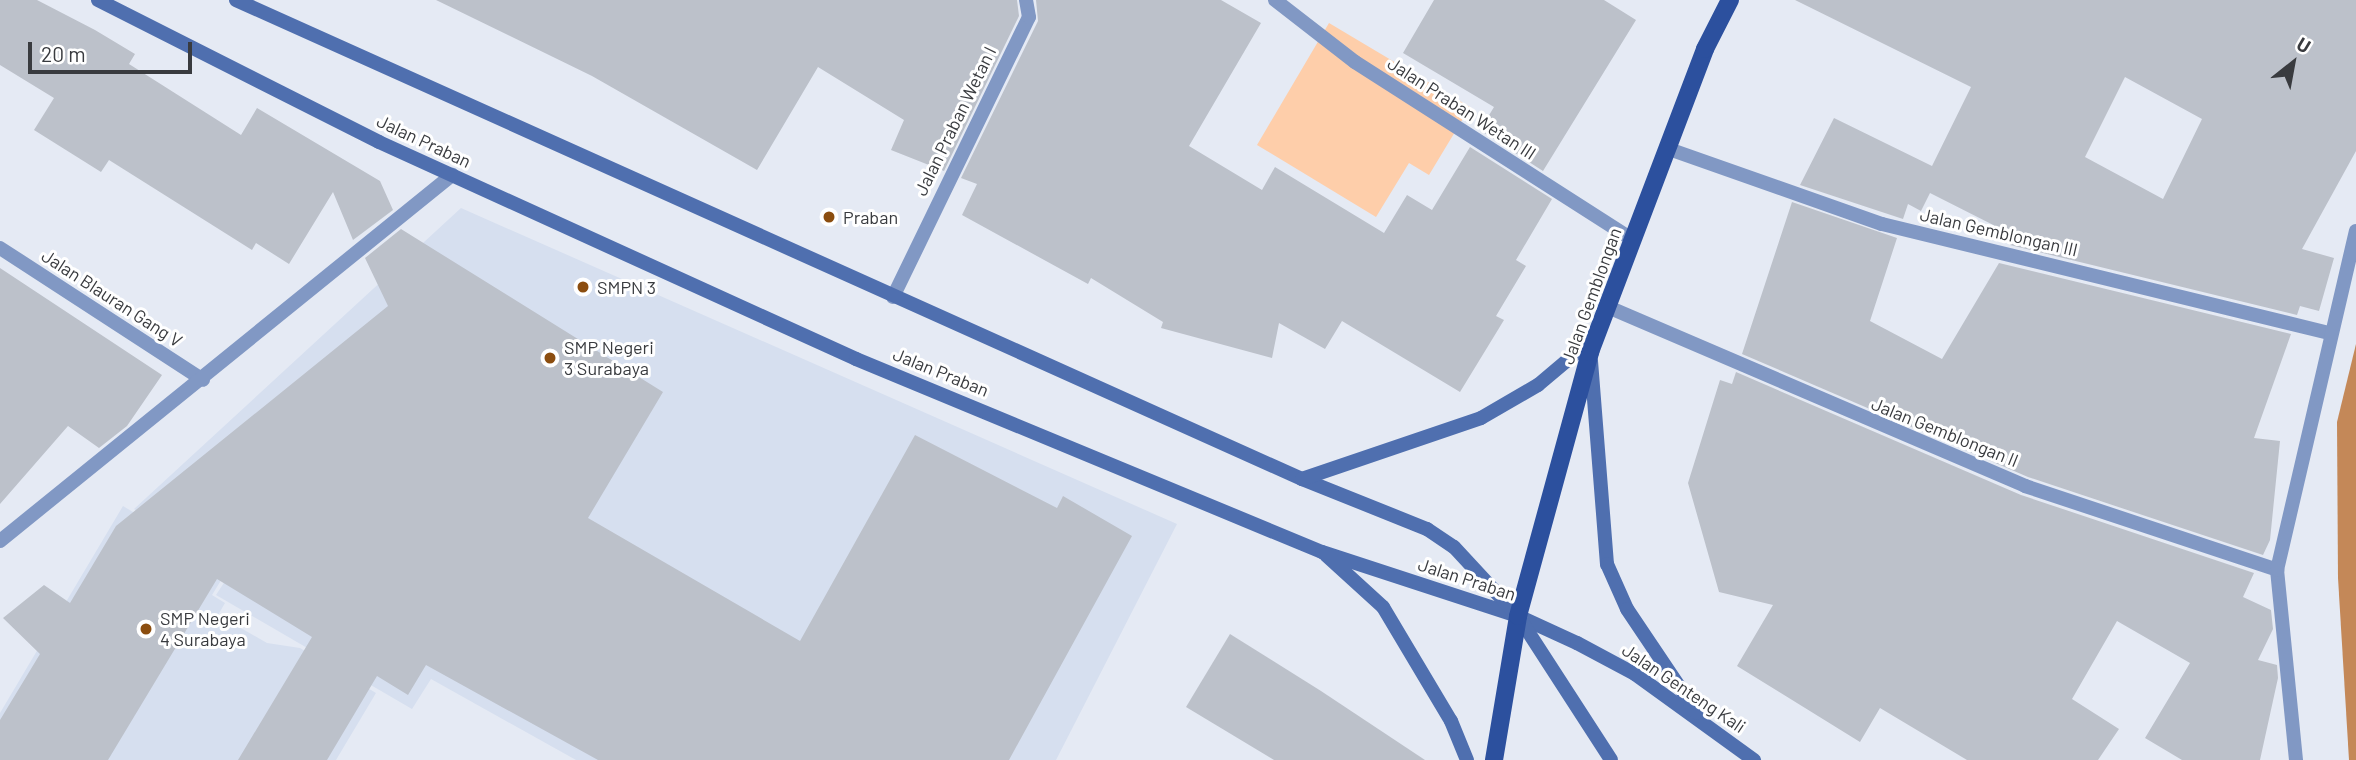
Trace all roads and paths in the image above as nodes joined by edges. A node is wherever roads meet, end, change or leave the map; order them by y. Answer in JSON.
{"nodes":[{"id":1,"x":98,"y":0,"type":"edge"},
{"id":2,"x":236,"y":0,"type":"edge"},
{"id":3,"x":1026,"y":0,"type":"edge"},
{"id":4,"x":1275,"y":0,"type":"edge"},
{"id":5,"x":1730,"y":0,"type":"edge"},
{"id":6,"x":1666,"y":148,"type":"junction"},
{"id":7,"x":452,"y":174,"type":"junction"},
{"id":8,"x":2356,"y":231,"type":"edge"},
{"id":9,"x":1633,"y":240,"type":"junction"},
{"id":10,"x":0,"y":248,"type":"edge"},
{"id":11,"x":893,"y":298,"type":"junction"},
{"id":12,"x":1608,"y":307,"type":"junction"},
{"id":13,"x":2329,"y":333,"type":"junction"},
{"id":14,"x":1593,"y":345,"type":"junction"},
{"id":15,"x":203,"y":380,"type":"junction"},
{"id":16,"x":1302,"y":480,"type":"junction"},
{"id":17,"x":0,"y":541,"type":"edge"},
{"id":18,"x":1322,"y":552,"type":"junction"},
{"id":19,"x":2277,"y":570,"type":"junction"},
{"id":20,"x":1518,"y":616,"type":"junction"},
{"id":21,"x":1702,"y":720,"type":"junction"},
{"id":22,"x":1467,"y":760,"type":"edge"},
{"id":23,"x":1494,"y":760,"type":"edge"},
{"id":24,"x":1611,"y":760,"type":"edge"},
{"id":25,"x":1754,"y":760,"type":"edge"},
{"id":26,"x":2296,"y":760,"type":"edge"}],
"edges":[{"from":1,"to":7,"type":"main road","name":"Jalan Praban"},
{"from":2,"to":11,"type":"main road","name":"Jalan Praban"},
{"from":3,"to":11,"type":"street","name":"Jalan Praban Wetan I"},
{"from":4,"to":9,"type":"street","name":"Jalan Praban Wetan III"},
{"from":5,"to":6,"type":"main road","name":"Jalan Gemblongan"},
{"from":6,"to":9,"type":"main road","name":"Jalan Gemblongan"},
{"from":6,"to":13,"type":"street","name":"Jalan Gemblongan III"},
{"from":7,"to":15,"type":"street"},
{"from":7,"to":18,"type":"main road","name":"Jalan Praban"},
{"from":8,"to":13,"type":"street"},
{"from":9,"to":12,"type":"main road","name":"Jalan Gemblongan"},
{"from":10,"to":15,"type":"street","name":"Jalan Blauran Gang V"},
{"from":11,"to":16,"type":"main road","name":"Jalan Praban"},
{"from":12,"to":14,"type":"main road","name":"Jalan Gemblongan"},
{"from":12,"to":19,"type":"street","name":"Jalan Gemblongan II"},
{"from":13,"to":19,"type":"street"},
{"from":14,"to":16,"type":"main road"},
{"from":14,"to":20,"type":"main road","name":"Jalan Gemblongan"},
{"from":14,"to":21,"type":"main road"},
{"from":15,"to":17,"type":"street"},
{"from":16,"to":20,"type":"main road","name":"Jalan Praban"},
{"from":18,"to":20,"type":"main road","name":"Jalan Praban"},
{"from":18,"to":22,"type":"main road"},
{"from":19,"to":26,"type":"street"},
{"from":20,"to":21,"type":"main road","name":"Jalan Genteng Kali"},
{"from":20,"to":23,"type":"main road","name":"Jalan Gemblongan"},
{"from":20,"to":24,"type":"main road"},
{"from":21,"to":25,"type":"main road","name":"Jalan Genteng Kali"}]}
